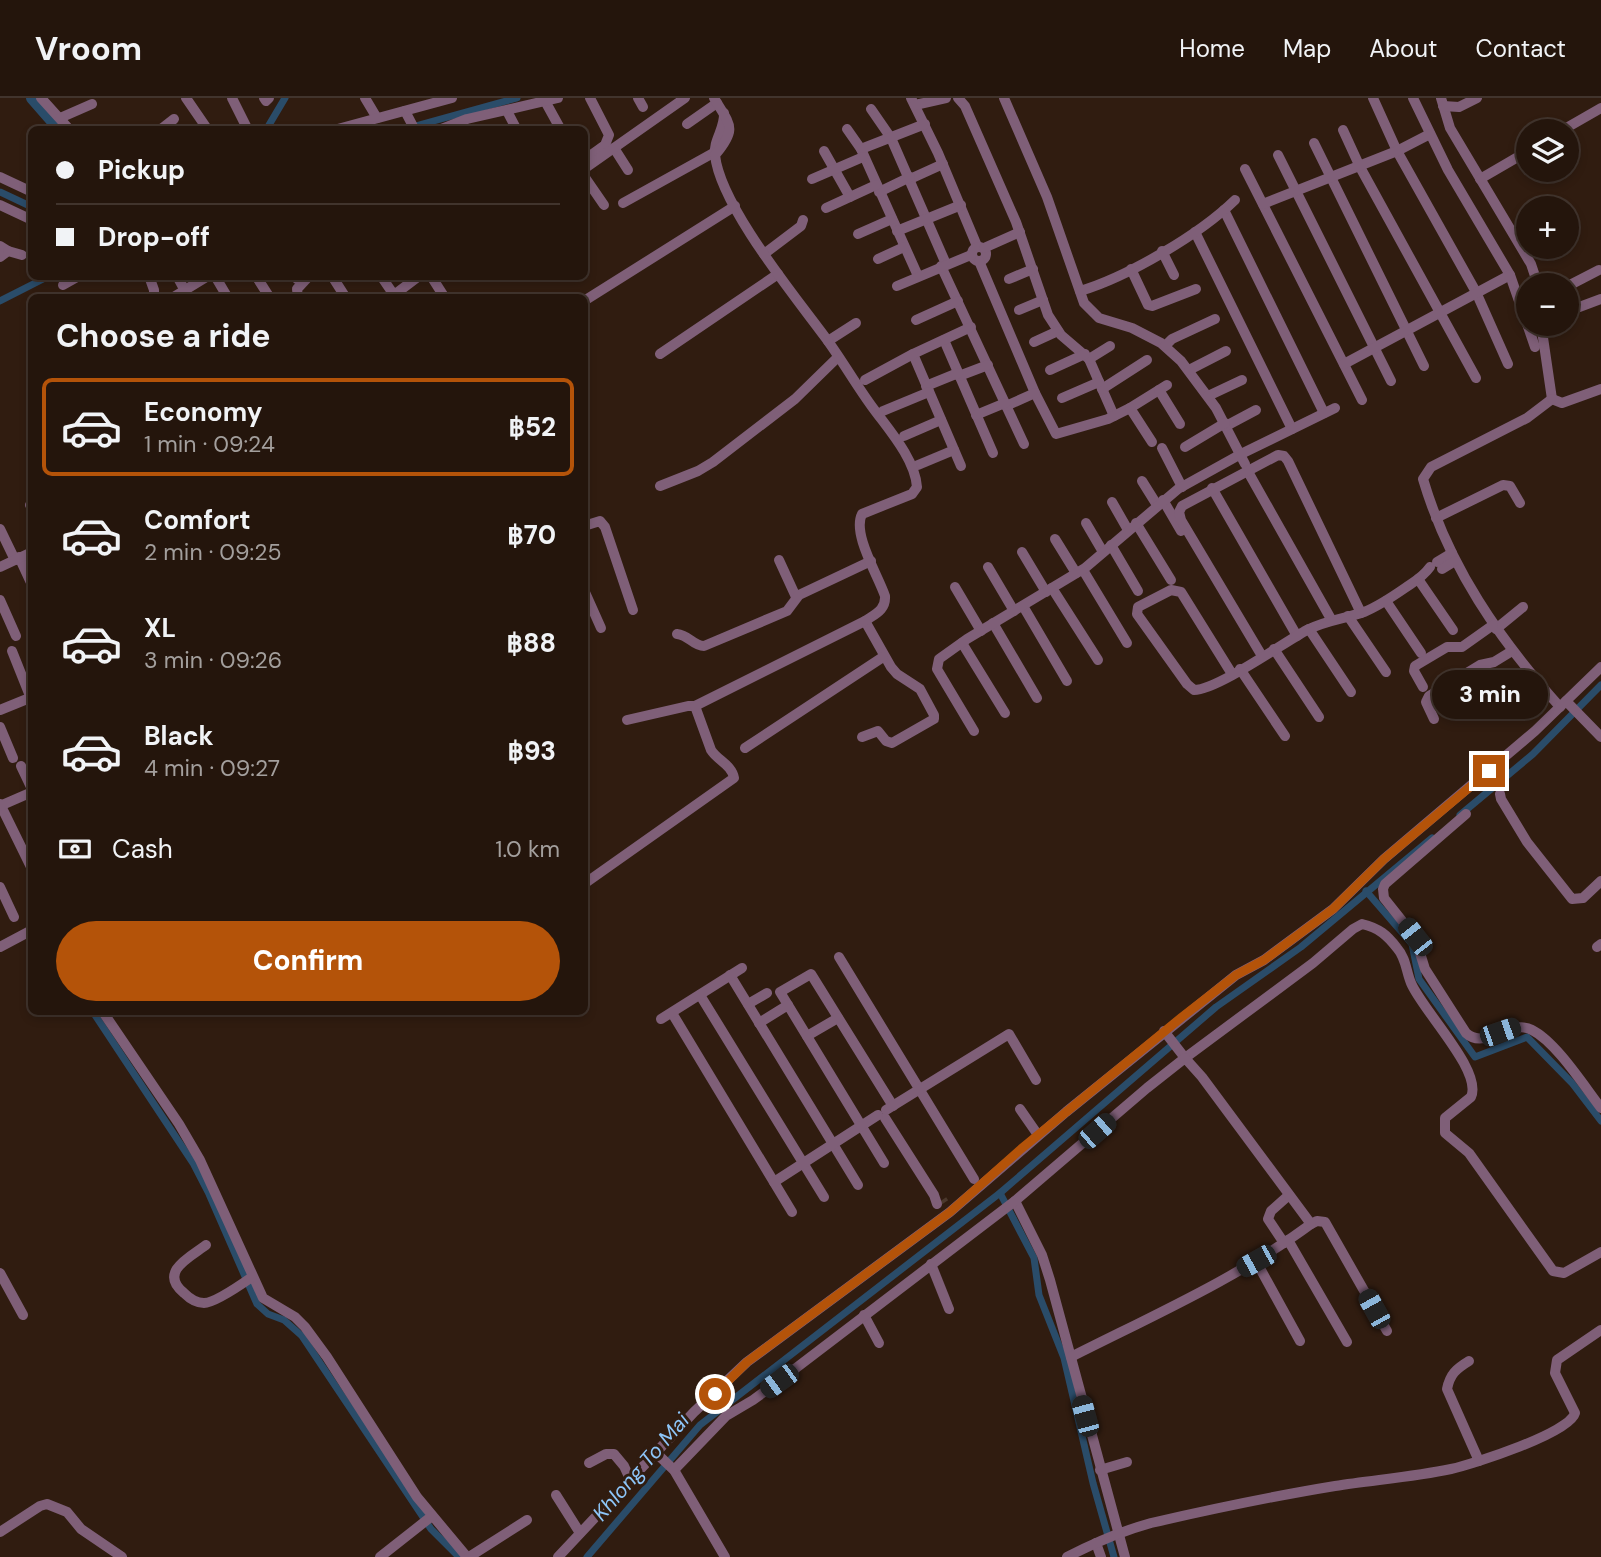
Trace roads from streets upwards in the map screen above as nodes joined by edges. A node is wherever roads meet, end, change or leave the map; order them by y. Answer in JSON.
{"nodes":[{"id":1,"x":41,"y":98,"type":"edge"},
{"id":2,"x":186,"y":98,"type":"edge"},
{"id":3,"x":232,"y":98,"type":"edge"},
{"id":4,"x":264,"y":98,"type":"edge"},
{"id":5,"x":269,"y":98,"type":"edge"},
{"id":6,"x":365,"y":98,"type":"edge"},
{"id":7,"x":452,"y":98,"type":"edge"},
{"id":8,"x":558,"y":98,"type":"edge"},
{"id":9,"x":590,"y":98,"type":"edge"},
{"id":10,"x":685,"y":98,"type":"edge"},
{"id":11,"x":946,"y":98,"type":"edge"},
{"id":12,"x":958,"y":98,"type":"edge"},
{"id":13,"x":1004,"y":98,"type":"edge"},
{"id":14,"x":1373,"y":98,"type":"edge"},
{"id":15,"x":1413,"y":98,"type":"edge"},
{"id":16,"x":1477,"y":98,"type":"edge"},
{"id":17,"x":438,"y":100,"type":"edge"},
{"id":18,"x":545,"y":101,"type":"junction"},
{"id":19,"x":715,"y":101,"type":"edge"},
{"id":20,"x":913,"y":102,"type":"edge"},
{"id":21,"x":1442,"y":102,"type":"edge"},
{"id":22,"x":92,"y":104,"type":"dead end"},
{"id":23,"x":1601,"y":108,"type":"edge"},
{"id":24,"x":871,"y":109,"type":"dead end"},
{"id":25,"x":507,"y":111,"type":"junction"},
{"id":26,"x":407,"y":114,"type":"junction"},
{"id":27,"x":60,"y":118,"type":"junction"},
{"id":28,"x":377,"y":118,"type":"junction"},
{"id":29,"x":174,"y":119,"type":"dead end"},
{"id":30,"x":467,"y":119,"type":"junction"},
{"id":31,"x":1579,"y":121,"type":"edge"},
{"id":32,"x":687,"y":124,"type":"dead end"},
{"id":33,"x":925,"y":124,"type":"junction"},
{"id":34,"x":67,"y":126,"type":"edge"},
{"id":35,"x":165,"y":126,"type":"edge"},
{"id":36,"x":205,"y":126,"type":"edge"},
{"id":37,"x":246,"y":126,"type":"edge"},
{"id":38,"x":348,"y":126,"type":"edge"},
{"id":39,"x":413,"y":126,"type":"edge"},
{"id":40,"x":449,"y":126,"type":"edge"},
{"id":41,"x":471,"y":126,"type":"edge"},
{"id":42,"x":515,"y":126,"type":"edge"},
{"id":43,"x":559,"y":126,"type":"edge"},
{"id":44,"x":847,"y":129,"type":"dead end"},
{"id":45,"x":1343,"y":130,"type":"dead end"},
{"id":46,"x":1430,"y":134,"type":"junction"},
{"id":47,"x":891,"y":138,"type":"junction"},
{"id":48,"x":1314,"y":143,"type":"dead end"},
{"id":49,"x":614,"y":148,"type":"junction"},
{"id":50,"x":824,"y":151,"type":"dead end"},
{"id":51,"x":1397,"y":152,"type":"junction"},
{"id":52,"x":715,"y":153,"type":"junction"},
{"id":53,"x":862,"y":153,"type":"junction"},
{"id":54,"x":1278,"y":155,"type":"dead end"},
{"id":55,"x":588,"y":157,"type":"edge"},
{"id":56,"x":1516,"y":158,"type":"edge"},
{"id":57,"x":943,"y":164,"type":"junction"},
{"id":58,"x":588,"y":166,"type":"edge"},
{"id":59,"x":1360,"y":167,"type":"junction"},
{"id":60,"x":836,"y":169,"type":"junction"},
{"id":61,"x":1245,"y":169,"type":"dead end"},
{"id":62,"x":628,"y":170,"type":"dead end"},
{"id":63,"x":0,"y":177,"type":"edge"},
{"id":64,"x":910,"y":178,"type":"junction"},
{"id":65,"x":1331,"y":178,"type":"junction"},
{"id":66,"x":812,"y":179,"type":"dead end"},
{"id":67,"x":1480,"y":179,"type":"junction"},
{"id":68,"x":588,"y":182,"type":"edge"},
{"id":69,"x":877,"y":189,"type":"junction"},
{"id":70,"x":28,"y":190,"type":"edge"},
{"id":71,"x":1296,"y":192,"type":"junction"},
{"id":72,"x":850,"y":197,"type":"junction"},
{"id":73,"x":1235,"y":200,"type":"dead end"},
{"id":74,"x":623,"y":203,"type":"dead end"},
{"id":75,"x":1263,"y":204,"type":"junction"},
{"id":76,"x":0,"y":205,"type":"edge"},
{"id":77,"x":604,"y":205,"type":"dead end"},
{"id":78,"x":961,"y":205,"type":"junction"},
{"id":79,"x":735,"y":206,"type":"junction"},
{"id":80,"x":827,"y":208,"type":"dead end"},
{"id":81,"x":1224,"y":211,"type":"junction"},
{"id":82,"x":28,"y":218,"type":"edge"},
{"id":83,"x":927,"y":218,"type":"junction"},
{"id":84,"x":892,"y":219,"type":"junction"},
{"id":85,"x":803,"y":220,"type":"dead end"},
{"id":86,"x":897,"y":231,"type":"junction"},
{"id":87,"x":1020,"y":232,"type":"junction"},
{"id":88,"x":1195,"y":232,"type":"junction"},
{"id":89,"x":858,"y":234,"type":"dead end"},
{"id":90,"x":904,"y":247,"type":"junction"},
{"id":91,"x":3,"y":251,"type":"edge"},
{"id":92,"x":1162,"y":251,"type":"junction"},
{"id":93,"x":978,"y":253,"type":"junction"},
{"id":94,"x":764,"y":254,"type":"junction"},
{"id":95,"x":22,"y":255,"type":"dead end"},
{"id":96,"x":878,"y":259,"type":"dead end"},
{"id":97,"x":944,"y":265,"type":"junction"},
{"id":98,"x":1033,"y":269,"type":"junction"},
{"id":99,"x":1131,"y":269,"type":"junction"},
{"id":100,"x":1599,"y":270,"type":"dead end"},
{"id":101,"x":1534,"y":273,"type":"edge"},
{"id":102,"x":778,"y":274,"type":"junction"},
{"id":103,"x":1174,"y":275,"type":"dead end"},
{"id":104,"x":1510,"y":275,"type":"junction"},
{"id":105,"x":918,"y":276,"type":"junction"},
{"id":106,"x":1009,"y":279,"type":"dead end"},
{"id":107,"x":71,"y":280,"type":"edge"},
{"id":108,"x":203,"y":280,"type":"edge"},
{"id":109,"x":414,"y":280,"type":"edge"},
{"id":110,"x":1579,"y":280,"type":"edge"},
{"id":111,"x":62,"y":285,"type":"dead end"},
{"id":112,"x":897,"y":286,"type":"dead end"},
{"id":113,"x":1196,"y":289,"type":"dead end"},
{"id":114,"x":1080,"y":290,"type":"junction"},
{"id":115,"x":1476,"y":292,"type":"junction"},
{"id":116,"x":187,"y":294,"type":"edge"},
{"id":117,"x":397,"y":294,"type":"edge"},
{"id":118,"x":588,"y":299,"type":"edge"},
{"id":119,"x":1601,"y":299,"type":"edge"},
{"id":120,"x":1043,"y":300,"type":"junction"},
{"id":121,"x":958,"y":301,"type":"junction"},
{"id":122,"x":1579,"y":307,"type":"edge"},
{"id":123,"x":1019,"y":310,"type":"dead end"},
{"id":124,"x":1439,"y":312,"type":"junction"},
{"id":125,"x":1215,"y":319,"type":"dead end"},
{"id":126,"x":916,"y":320,"type":"dead end"},
{"id":127,"x":856,"y":323,"type":"dead end"},
{"id":128,"x":971,"y":327,"type":"junction"},
{"id":129,"x":1058,"y":331,"type":"junction"},
{"id":130,"x":1406,"y":331,"type":"junction"},
{"id":131,"x":1544,"y":336,"type":"edge"},
{"id":132,"x":944,"y":340,"type":"junction"},
{"id":133,"x":828,"y":341,"type":"junction"},
{"id":134,"x":1034,"y":342,"type":"dead end"},
{"id":135,"x":1110,"y":346,"type":"dead end"},
{"id":136,"x":1165,"y":346,"type":"junction"},
{"id":137,"x":1535,"y":347,"type":"dead end"},
{"id":138,"x":1374,"y":349,"type":"junction"},
{"id":139,"x":1226,"y":351,"type":"dead end"},
{"id":140,"x":660,"y":354,"type":"dead end"},
{"id":141,"x":913,"y":354,"type":"junction"},
{"id":142,"x":1087,"y":356,"type":"junction"},
{"id":143,"x":838,"y":358,"type":"junction"},
{"id":144,"x":1147,"y":360,"type":"dead end"},
{"id":145,"x":1344,"y":364,"type":"junction"},
{"id":146,"x":1508,"y":364,"type":"dead end"},
{"id":147,"x":988,"y":365,"type":"junction"},
{"id":148,"x":1424,"y":366,"type":"dead end"},
{"id":149,"x":1049,"y":370,"type":"dead end"},
{"id":150,"x":1189,"y":370,"type":"junction"},
{"id":151,"x":958,"y":374,"type":"junction"},
{"id":152,"x":1476,"y":378,"type":"dead end"},
{"id":153,"x":864,"y":380,"type":"dead end"},
{"id":154,"x":1242,"y":380,"type":"dead end"},
{"id":155,"x":1391,"y":381,"type":"dead end"},
{"id":156,"x":1101,"y":385,"type":"junction"},
{"id":157,"x":928,"y":389,"type":"junction"},
{"id":158,"x":1601,"y":389,"type":"edge"},
{"id":159,"x":1035,"y":393,"type":"junction"},
{"id":160,"x":1208,"y":396,"type":"junction"},
{"id":161,"x":1062,"y":398,"type":"dead end"},
{"id":162,"x":1552,"y":399,"type":"junction"},
{"id":163,"x":1362,"y":400,"type":"dead end"},
{"id":164,"x":1006,"y":405,"type":"junction"},
{"id":165,"x":1130,"y":408,"type":"junction"},
{"id":166,"x":1335,"y":408,"type":"dead end"},
{"id":167,"x":1256,"y":410,"type":"dead end"},
{"id":168,"x":883,"y":411,"type":"dead end"},
{"id":169,"x":1324,"y":413,"type":"junction"},
{"id":170,"x":976,"y":415,"type":"junction"},
{"id":171,"x":1114,"y":416,"type":"junction"},
{"id":172,"x":941,"y":420,"type":"junction"},
{"id":173,"x":1180,"y":424,"type":"dead end"},
{"id":174,"x":1226,"y":424,"type":"junction"},
{"id":175,"x":1292,"y":429,"type":"junction"},
{"id":176,"x":904,"y":436,"type":"dead end"},
{"id":177,"x":1152,"y":442,"type":"dead end"},
{"id":178,"x":1024,"y":444,"type":"dead end"},
{"id":179,"x":1185,"y":447,"type":"dead end"},
{"id":180,"x":1162,"y":448,"type":"dead end"},
{"id":181,"x":954,"y":450,"type":"junction"},
{"id":182,"x":993,"y":453,"type":"dead end"},
{"id":183,"x":1244,"y":463,"type":"junction"},
{"id":184,"x":918,"y":464,"type":"dead end"},
{"id":185,"x":961,"y":466,"type":"dead end"},
{"id":186,"x":1142,"y":481,"type":"dead end"},
{"id":187,"x":660,"y":486,"type":"dead end"},
{"id":188,"x":1182,"y":487,"type":"junction"},
{"id":189,"x":1212,"y":488,"type":"junction"},
{"id":190,"x":1112,"y":502,"type":"dead end"},
{"id":191,"x":1160,"y":503,"type":"junction"},
{"id":192,"x":1520,"y":503,"type":"dead end"},
{"id":193,"x":1436,"y":517,"type":"junction"},
{"id":194,"x":1086,"y":523,"type":"dead end"},
{"id":195,"x":588,"y":524,"type":"edge"},
{"id":196,"x":1132,"y":527,"type":"junction"},
{"id":197,"x":0,"y":529,"type":"edge"},
{"id":198,"x":1055,"y":538,"type":"dead end"},
{"id":199,"x":1107,"y":549,"type":"junction"},
{"id":200,"x":1022,"y":552,"type":"dead end"},
{"id":201,"x":28,"y":554,"type":"edge"},
{"id":202,"x":1454,"y":557,"type":"junction"},
{"id":203,"x":17,"y":559,"type":"junction"},
{"id":204,"x":1197,"y":559,"type":"dead end"},
{"id":205,"x":779,"y":560,"type":"dead end"},
{"id":206,"x":871,"y":561,"type":"junction"},
{"id":207,"x":0,"y":567,"type":"edge"},
{"id":208,"x":988,"y":567,"type":"dead end"},
{"id":209,"x":1079,"y":571,"type":"junction"},
{"id":210,"x":1431,"y":571,"type":"junction"},
{"id":211,"x":28,"y":578,"type":"edge"},
{"id":212,"x":1171,"y":580,"type":"dead end"},
{"id":213,"x":955,"y":587,"type":"dead end"},
{"id":214,"x":1049,"y":590,"type":"junction"},
{"id":215,"x":1138,"y":592,"type":"dead end"},
{"id":216,"x":796,"y":597,"type":"junction"},
{"id":217,"x":588,"y":599,"type":"edge"},
{"id":218,"x":0,"y":600,"type":"edge"},
{"id":219,"x":1386,"y":601,"type":"junction"},
{"id":220,"x":1523,"y":607,"type":"dead end"},
{"id":221,"x":1018,"y":608,"type":"junction"},
{"id":222,"x":633,"y":610,"type":"dead end"},
{"id":223,"x":1361,"y":613,"type":"junction"},
{"id":224,"x":1348,"y":616,"type":"junction"},
{"id":225,"x":1331,"y":619,"type":"junction"},
{"id":226,"x":865,"y":621,"type":"junction"},
{"id":227,"x":993,"y":623,"type":"junction"},
{"id":228,"x":1495,"y":627,"type":"junction"},
{"id":229,"x":601,"y":628,"type":"dead end"},
{"id":230,"x":1309,"y":629,"type":"junction"},
{"id":231,"x":1453,"y":630,"type":"dead end"},
{"id":232,"x":981,"y":631,"type":"junction"},
{"id":233,"x":677,"y":634,"type":"dead end"},
{"id":234,"x":16,"y":636,"type":"dead end"},
{"id":235,"x":1297,"y":636,"type":"junction"},
{"id":236,"x":962,"y":643,"type":"junction"},
{"id":237,"x":1127,"y":643,"type":"dead end"},
{"id":238,"x":1274,"y":649,"type":"junction"},
{"id":239,"x":12,"y":651,"type":"dead end"},
{"id":240,"x":1512,"y":651,"type":"junction"},
{"id":241,"x":1421,"y":653,"type":"dead end"},
{"id":242,"x":1262,"y":656,"type":"junction"},
{"id":243,"x":883,"y":657,"type":"junction"},
{"id":244,"x":1098,"y":660,"type":"dead end"},
{"id":245,"x":1601,"y":667,"type":"edge"},
{"id":246,"x":1386,"y":671,"type":"dead end"},
{"id":247,"x":1236,"y":672,"type":"junction"},
{"id":248,"x":1067,"y":681,"type":"dead end"},
{"id":249,"x":1423,"y":687,"type":"dead end"},
{"id":250,"x":28,"y":691,"type":"edge"},
{"id":251,"x":1351,"y":692,"type":"dead end"},
{"id":252,"x":1037,"y":698,"type":"dead end"},
{"id":253,"x":28,"y":700,"type":"edge"},
{"id":254,"x":1566,"y":705,"type":"junction"},
{"id":255,"x":695,"y":706,"type":"junction"},
{"id":256,"x":0,"y":710,"type":"edge"},
{"id":257,"x":1005,"y":713,"type":"dead end"},
{"id":258,"x":1319,"y":717,"type":"dead end"},
{"id":259,"x":1434,"y":719,"type":"dead end"},
{"id":260,"x":627,"y":720,"type":"dead end"},
{"id":261,"x":0,"y":727,"type":"edge"},
{"id":262,"x":974,"y":731,"type":"dead end"},
{"id":263,"x":1285,"y":736,"type":"dead end"},
{"id":264,"x":862,"y":737,"type":"dead end"},
{"id":265,"x":1601,"y":737,"type":"edge"},
{"id":266,"x":745,"y":748,"type":"dead end"},
{"id":267,"x":13,"y":758,"type":"dead end"},
{"id":268,"x":21,"y":766,"type":"dead end"},
{"id":269,"x":28,"y":781,"type":"edge"},
{"id":270,"x":28,"y":792,"type":"edge"},
{"id":271,"x":1500,"y":794,"type":"dead end"},
{"id":272,"x":0,"y":806,"type":"edge"},
{"id":273,"x":1465,"y":814,"type":"dead end"},
{"id":274,"x":1409,"y":839,"type":"junction"},
{"id":275,"x":1419,"y":852,"type":"junction"},
{"id":276,"x":28,"y":861,"type":"edge"},
{"id":277,"x":588,"y":881,"type":"edge"},
{"id":278,"x":1601,"y":881,"type":"edge"},
{"id":279,"x":0,"y":887,"type":"edge"},
{"id":280,"x":14,"y":917,"type":"dead end"},
{"id":281,"x":28,"y":932,"type":"edge"},
{"id":282,"x":0,"y":947,"type":"edge"},
{"id":283,"x":839,"y":957,"type":"dead end"},
{"id":284,"x":742,"y":968,"type":"dead end"},
{"id":285,"x":730,"y":975,"type":"junction"},
{"id":286,"x":767,"y":993,"type":"dead end"},
{"id":287,"x":700,"y":995,"type":"junction"},
{"id":288,"x":748,"y":1004,"type":"junction"},
{"id":289,"x":788,"y":1005,"type":"junction"},
{"id":290,"x":672,"y":1013,"type":"junction"},
{"id":291,"x":105,"y":1015,"type":"edge"},
{"id":292,"x":838,"y":1018,"type":"junction"},
{"id":293,"x":661,"y":1019,"type":"dead end"},
{"id":294,"x":759,"y":1023,"type":"junction"},
{"id":295,"x":1164,"y":1031,"type":"junction"},
{"id":296,"x":807,"y":1036,"type":"junction"},
{"id":297,"x":1183,"y":1056,"type":"junction"},
{"id":298,"x":1036,"y":1080,"type":"dead end"},
{"id":299,"x":920,"y":1089,"type":"junction"},
{"id":300,"x":1601,"y":1108,"type":"edge"},
{"id":301,"x":1020,"y":1109,"type":"dead end"},
{"id":302,"x":886,"y":1112,"type":"junction"},
{"id":303,"x":861,"y":1126,"type":"junction"},
{"id":304,"x":1038,"y":1135,"type":"junction"},
{"id":305,"x":832,"y":1145,"type":"junction"},
{"id":306,"x":803,"y":1163,"type":"junction"},
{"id":307,"x":884,"y":1163,"type":"dead end"},
{"id":308,"x":974,"y":1179,"type":"dead end"},
{"id":309,"x":774,"y":1182,"type":"junction"},
{"id":310,"x":858,"y":1185,"type":"dead end"},
{"id":311,"x":1289,"y":1195,"type":"junction"},
{"id":312,"x":824,"y":1197,"type":"dead end"},
{"id":313,"x":1012,"y":1203,"type":"junction"},
{"id":314,"x":941,"y":1205,"type":"junction"},
{"id":315,"x":792,"y":1212,"type":"dead end"},
{"id":316,"x":1311,"y":1224,"type":"junction"},
{"id":317,"x":1286,"y":1242,"type":"junction"},
{"id":318,"x":205,"y":1245,"type":"dead end"},
{"id":319,"x":1601,"y":1252,"type":"edge"},
{"id":320,"x":1256,"y":1261,"type":"junction"},
{"id":321,"x":931,"y":1264,"type":"junction"},
{"id":322,"x":0,"y":1273,"type":"edge"},
{"id":323,"x":247,"y":1280,"type":"junction"},
{"id":324,"x":949,"y":1309,"type":"dead end"},
{"id":325,"x":23,"y":1315,"type":"dead end"},
{"id":326,"x":864,"y":1315,"type":"junction"},
{"id":327,"x":1601,"y":1330,"type":"edge"},
{"id":328,"x":1387,"y":1331,"type":"dead end"},
{"id":329,"x":1300,"y":1341,"type":"dead end"},
{"id":330,"x":1348,"y":1342,"type":"dead end"},
{"id":331,"x":879,"y":1343,"type":"dead end"},
{"id":332,"x":1071,"y":1357,"type":"junction"},
{"id":333,"x":1469,"y":1362,"type":"dead end"},
{"id":334,"x":657,"y":1454,"type":"junction"},
{"id":335,"x":1479,"y":1461,"type":"junction"},
{"id":336,"x":1127,"y":1462,"type":"dead end"},
{"id":337,"x":589,"y":1463,"type":"dead end"},
{"id":338,"x":671,"y":1468,"type":"junction"},
{"id":339,"x":1100,"y":1470,"type":"junction"},
{"id":340,"x":630,"y":1479,"type":"junction"},
{"id":341,"x":556,"y":1495,"type":"dead end"},
{"id":342,"x":432,"y":1516,"type":"junction"},
{"id":343,"x":527,"y":1520,"type":"dead end"},
{"id":344,"x":0,"y":1532,"type":"edge"},
{"id":345,"x":580,"y":1533,"type":"junction"},
{"id":346,"x":1115,"y":1535,"type":"junction"},
{"id":347,"x":1099,"y":1542,"type":"junction"},
{"id":348,"x":122,"y":1557,"type":"edge"},
{"id":349,"x":380,"y":1557,"type":"edge"},
{"id":350,"x":468,"y":1557,"type":"edge"},
{"id":351,"x":558,"y":1557,"type":"edge"},
{"id":352,"x":726,"y":1557,"type":"edge"},
{"id":353,"x":1067,"y":1557,"type":"edge"},
{"id":354,"x":1101,"y":1557,"type":"edge"},
{"id":355,"x":1125,"y":1557,"type":"edge"}],
"edges":[{"from":1,"to":27,"type":"street"},
{"from":2,"to":36,"type":"street"},
{"from":3,"to":37,"type":"street"},
{"from":4,"to":5,"type":"street"},
{"from":6,"to":28,"type":"street"},
{"from":7,"to":17,"type":"street"},
{"from":8,"to":18,"type":"street"},
{"from":9,"to":55,"type":"street"},
{"from":10,"to":49,"type":"street"},
{"from":11,"to":20,"type":"street"},
{"from":12,"to":87,"type":"street"},
{"from":13,"to":114,"type":"street"},
{"from":14,"to":51,"type":"street"},
{"from":15,"to":46,"type":"street"},
{"from":16,"to":21,"type":"street"},
{"from":17,"to":26,"type":"street"},
{"from":18,"to":25,"type":"street"},
{"from":18,"to":43,"type":"street"},
{"from":19,"to":32,"type":"street"},
{"from":19,"to":52,"type":"street"},
{"from":20,"to":33,"type":"street"},
{"from":21,"to":67,"type":"street"},
{"from":22,"to":27,"type":"street"},
{"from":23,"to":31,"type":"street"},
{"from":24,"to":47,"type":"street"},
{"from":25,"to":30,"type":"street"},
{"from":25,"to":42,"type":"street"},
{"from":26,"to":28,"type":"street"},
{"from":26,"to":39,"type":"street"},
{"from":27,"to":34,"type":"street"},
{"from":28,"to":38,"type":"street"},
{"from":29,"to":35,"type":"street"},
{"from":30,"to":40,"type":"street"},
{"from":30,"to":41,"type":"street"},
{"from":33,"to":47,"type":"street"},
{"from":33,"to":57,"type":"street"},
{"from":44,"to":53,"type":"street"},
{"from":45,"to":59,"type":"street"},
{"from":46,"to":51,"type":"street"},
{"from":46,"to":104,"type":"street"},
{"from":47,"to":53,"type":"street"},
{"from":47,"to":64,"type":"street"},
{"from":48,"to":65,"type":"street"},
{"from":49,"to":58,"type":"street"},
{"from":49,"to":62,"type":"street"},
{"from":50,"to":60,"type":"street"},
{"from":51,"to":59,"type":"street"},
{"from":51,"to":115,"type":"street"},
{"from":52,"to":74,"type":"street"},
{"from":52,"to":79,"type":"street"},
{"from":53,"to":60,"type":"street"},
{"from":53,"to":69,"type":"street"},
{"from":54,"to":71,"type":"street"},
{"from":56,"to":67,"type":"street"},
{"from":57,"to":64,"type":"street"},
{"from":57,"to":78,"type":"street"},
{"from":59,"to":65,"type":"street"},
{"from":59,"to":124,"type":"street"},
{"from":60,"to":66,"type":"street"},
{"from":60,"to":72,"type":"street"},
{"from":61,"to":75,"type":"street"},
{"from":63,"to":70,"type":"street"},
{"from":64,"to":69,"type":"street"},
{"from":64,"to":83,"type":"street"},
{"from":65,"to":71,"type":"street"},
{"from":65,"to":130,"type":"street"},
{"from":67,"to":101,"type":"street"},
{"from":68,"to":77,"type":"street"},
{"from":69,"to":72,"type":"street"},
{"from":69,"to":84,"type":"street"},
{"from":71,"to":75,"type":"street"},
{"from":71,"to":138,"type":"street"},
{"from":72,"to":80,"type":"street"},
{"from":73,"to":81,"type":"street"},
{"from":75,"to":145,"type":"street"},
{"from":76,"to":82,"type":"street"},
{"from":78,"to":83,"type":"street"},
{"from":78,"to":93,"type":"street"},
{"from":79,"to":94,"type":"street"},
{"from":79,"to":118,"type":"street"},
{"from":81,"to":88,"type":"street"},
{"from":81,"to":169,"type":"street"},
{"from":83,"to":86,"type":"street"},
{"from":83,"to":97,"type":"street"},
{"from":84,"to":86,"type":"street"},
{"from":84,"to":89,"type":"street"},
{"from":85,"to":94,"type":"street"},
{"from":86,"to":90,"type":"street"},
{"from":87,"to":93,"type":"street"},
{"from":87,"to":98,"type":"street"},
{"from":88,"to":92,"type":"street"},
{"from":88,"to":175,"type":"street"},
{"from":90,"to":96,"type":"street"},
{"from":90,"to":105,"type":"street"},
{"from":91,"to":95,"type":"street"},
{"from":92,"to":99,"type":"street"},
{"from":92,"to":103,"type":"street"},
{"from":93,"to":97,"type":"street"},
{"from":93,"to":159,"type":"street"},
{"from":94,"to":102,"type":"street"},
{"from":97,"to":105,"type":"street"},
{"from":97,"to":121,"type":"street"},
{"from":98,"to":106,"type":"street"},
{"from":98,"to":120,"type":"street"},
{"from":99,"to":113,"type":"street"},
{"from":99,"to":114,"type":"street"},
{"from":100,"to":110,"type":"street"},
{"from":102,"to":133,"type":"street"},
{"from":102,"to":140,"type":"street"},
{"from":104,"to":115,"type":"street"},
{"from":104,"to":137,"type":"street"},
{"from":105,"to":112,"type":"street"},
{"from":107,"to":111,"type":"street"},
{"from":108,"to":116,"type":"street"},
{"from":109,"to":117,"type":"street"},
{"from":114,"to":136,"type":"street"},
{"from":115,"to":124,"type":"street"},
{"from":115,"to":146,"type":"street"},
{"from":119,"to":122,"type":"street"},
{"from":120,"to":123,"type":"street"},
{"from":120,"to":129,"type":"street"},
{"from":121,"to":126,"type":"street"},
{"from":121,"to":128,"type":"street"},
{"from":124,"to":130,"type":"street"},
{"from":124,"to":152,"type":"street"},
{"from":125,"to":136,"type":"street"},
{"from":127,"to":133,"type":"street"},
{"from":128,"to":132,"type":"street"},
{"from":128,"to":147,"type":"street"},
{"from":129,"to":134,"type":"street"},
{"from":129,"to":142,"type":"street"},
{"from":130,"to":138,"type":"street"},
{"from":130,"to":148,"type":"street"},
{"from":131,"to":162,"type":"street"},
{"from":132,"to":141,"type":"street"},
{"from":132,"to":151,"type":"street"},
{"from":133,"to":143,"type":"street"},
{"from":135,"to":142,"type":"street"},
{"from":136,"to":150,"type":"street"},
{"from":138,"to":145,"type":"street"},
{"from":138,"to":155,"type":"street"},
{"from":139,"to":150,"type":"street"},
{"from":141,"to":153,"type":"street"},
{"from":141,"to":157,"type":"street"},
{"from":142,"to":149,"type":"street"},
{"from":142,"to":156,"type":"street"},
{"from":143,"to":187,"type":"street"},
{"from":143,"to":206,"type":"street"},
{"from":144,"to":156,"type":"street"},
{"from":145,"to":163,"type":"street"},
{"from":147,"to":151,"type":"street"},
{"from":147,"to":164,"type":"street"},
{"from":150,"to":160,"type":"street"},
{"from":151,"to":157,"type":"street"},
{"from":151,"to":170,"type":"street"},
{"from":154,"to":160,"type":"street"},
{"from":156,"to":161,"type":"street"},
{"from":156,"to":171,"type":"street"},
{"from":157,"to":168,"type":"street"},
{"from":157,"to":172,"type":"street"},
{"from":158,"to":162,"type":"street"},
{"from":159,"to":164,"type":"street"},
{"from":159,"to":171,"type":"street"},
{"from":160,"to":174,"type":"street"},
{"from":162,"to":193,"type":"street"},
{"from":164,"to":170,"type":"street"},
{"from":164,"to":178,"type":"street"},
{"from":165,"to":171,"type":"street"},
{"from":165,"to":173,"type":"street"},
{"from":165,"to":177,"type":"street"},
{"from":166,"to":169,"type":"street"},
{"from":167,"to":174,"type":"street"},
{"from":169,"to":175,"type":"street"},
{"from":170,"to":182,"type":"street"},
{"from":172,"to":176,"type":"street"},
{"from":172,"to":181,"type":"street"},
{"from":174,"to":179,"type":"street"},
{"from":174,"to":183,"type":"street"},
{"from":175,"to":183,"type":"street"},
{"from":180,"to":188,"type":"street"},
{"from":181,"to":184,"type":"street"},
{"from":181,"to":185,"type":"street"},
{"from":183,"to":188,"type":"street"},
{"from":183,"to":189,"type":"street"},
{"from":183,"to":223,"type":"street"},
{"from":183,"to":225,"type":"street"},
{"from":186,"to":191,"type":"street"},
{"from":188,"to":191,"type":"street"},
{"from":189,"to":235,"type":"street"},
{"from":189,"to":242,"type":"street"},
{"from":190,"to":196,"type":"street"},
{"from":191,"to":196,"type":"street"},
{"from":191,"to":204,"type":"street"},
{"from":192,"to":193,"type":"street"},
{"from":193,"to":202,"type":"street"},
{"from":194,"to":199,"type":"street"},
{"from":195,"to":222,"type":"street"},
{"from":196,"to":199,"type":"street"},
{"from":196,"to":212,"type":"street"},
{"from":197,"to":203,"type":"street"},
{"from":198,"to":209,"type":"street"},
{"from":199,"to":209,"type":"street"},
{"from":199,"to":215,"type":"street"},
{"from":200,"to":214,"type":"street"},
{"from":201,"to":203,"type":"street"},
{"from":202,"to":210,"type":"street"},
{"from":202,"to":228,"type":"street"},
{"from":203,"to":207,"type":"street"},
{"from":203,"to":211,"type":"street"},
{"from":205,"to":216,"type":"street"},
{"from":206,"to":216,"type":"street"},
{"from":206,"to":226,"type":"street"},
{"from":208,"to":221,"type":"street"},
{"from":209,"to":214,"type":"street"},
{"from":209,"to":237,"type":"street"},
{"from":210,"to":219,"type":"street"},
{"from":210,"to":231,"type":"street"},
{"from":213,"to":232,"type":"street"},
{"from":214,"to":221,"type":"street"},
{"from":214,"to":244,"type":"street"},
{"from":216,"to":233,"type":"street"},
{"from":217,"to":229,"type":"street"},
{"from":218,"to":234,"type":"street"},
{"from":219,"to":223,"type":"street"},
{"from":219,"to":241,"type":"street"},
{"from":220,"to":228,"type":"street"},
{"from":221,"to":227,"type":"street"},
{"from":221,"to":248,"type":"street"},
{"from":223,"to":224,"type":"street"},
{"from":224,"to":225,"type":"street"},
{"from":224,"to":246,"type":"street"},
{"from":225,"to":230,"type":"street"},
{"from":226,"to":243,"type":"street"},
{"from":226,"to":255,"type":"street"},
{"from":227,"to":232,"type":"street"},
{"from":227,"to":252,"type":"street"},
{"from":228,"to":240,"type":"street"},
{"from":228,"to":249,"type":"street"},
{"from":230,"to":235,"type":"street"},
{"from":230,"to":251,"type":"street"},
{"from":232,"to":236,"type":"street"},
{"from":235,"to":238,"type":"street"},
{"from":236,"to":257,"type":"street"},
{"from":236,"to":262,"type":"street"},
{"from":238,"to":242,"type":"street"},
{"from":238,"to":258,"type":"street"},
{"from":239,"to":250,"type":"street"},
{"from":240,"to":254,"type":"street"},
{"from":240,"to":259,"type":"street"},
{"from":242,"to":247,"type":"street"},
{"from":243,"to":264,"type":"street"},
{"from":243,"to":266,"type":"street"},
{"from":245,"to":254,"type":"street"},
{"from":247,"to":247,"type":"street"},
{"from":247,"to":263,"type":"street"},
{"from":253,"to":256,"type":"street"},
{"from":254,"to":265,"type":"street"},
{"from":254,"to":274,"type":"street"},
{"from":255,"to":260,"type":"street"},
{"from":255,"to":277,"type":"street"},
{"from":261,"to":267,"type":"street"},
{"from":268,"to":269,"type":"street"},
{"from":270,"to":272,"type":"street"},
{"from":271,"to":278,"type":"street"},
{"from":272,"to":276,"type":"street"},
{"from":273,"to":275,"type":"street"},
{"from":274,"to":275,"type":"street"},
{"from":274,"to":295,"type":"street"},
{"from":275,"to":300,"type":"street"},
{"from":279,"to":280,"type":"street"},
{"from":281,"to":282,"type":"street"},
{"from":283,"to":299,"type":"street"},
{"from":284,"to":285,"type":"street"},
{"from":285,"to":287,"type":"street"},
{"from":285,"to":288,"type":"street"},
{"from":286,"to":288,"type":"street"},
{"from":287,"to":290,"type":"street"},
{"from":287,"to":306,"type":"street"},
{"from":288,"to":294,"type":"street"},
{"from":289,"to":292,"type":"street"},
{"from":289,"to":294,"type":"street"},
{"from":289,"to":296,"type":"street"},
{"from":290,"to":293,"type":"street"},
{"from":290,"to":309,"type":"street"},
{"from":291,"to":323,"type":"street"},
{"from":292,"to":296,"type":"street"},
{"from":292,"to":302,"type":"street"},
{"from":294,"to":305,"type":"street"},
{"from":295,"to":297,"type":"street"},
{"from":295,"to":304,"type":"street"},
{"from":296,"to":303,"type":"street"},
{"from":297,"to":311,"type":"street"},
{"from":297,"to":313,"type":"street"},
{"from":297,"to":319,"type":"street"},
{"from":298,"to":299,"type":"street"},
{"from":299,"to":302,"type":"street"},
{"from":299,"to":308,"type":"street"},
{"from":301,"to":304,"type":"street"},
{"from":302,"to":303,"type":"street"},
{"from":302,"to":314,"type":"street"},
{"from":303,"to":305,"type":"street"},
{"from":303,"to":307,"type":"street"},
{"from":304,"to":314,"type":"street"},
{"from":305,"to":306,"type":"street"},
{"from":305,"to":310,"type":"street"},
{"from":306,"to":309,"type":"street"},
{"from":306,"to":312,"type":"street"},
{"from":309,"to":315,"type":"street"},
{"from":311,"to":316,"type":"street"},
{"from":311,"to":317,"type":"street"},
{"from":313,"to":321,"type":"street"},
{"from":313,"to":332,"type":"street"},
{"from":314,"to":334,"type":"street"},
{"from":316,"to":317,"type":"street"},
{"from":316,"to":328,"type":"street"},
{"from":317,"to":320,"type":"street"},
{"from":317,"to":330,"type":"street"},
{"from":318,"to":323,"type":"street"},
{"from":320,"to":329,"type":"street"},
{"from":320,"to":332,"type":"street"},
{"from":321,"to":324,"type":"street"},
{"from":321,"to":326,"type":"street"},
{"from":322,"to":325,"type":"street"},
{"from":323,"to":342,"type":"street"},
{"from":326,"to":331,"type":"street"},
{"from":326,"to":338,"type":"street"},
{"from":327,"to":335,"type":"street"},
{"from":332,"to":339,"type":"street"},
{"from":333,"to":335,"type":"street"},
{"from":334,"to":338,"type":"street"},
{"from":334,"to":340,"type":"street"},
{"from":335,"to":346,"type":"street"},
{"from":336,"to":339,"type":"street"},
{"from":337,"to":340,"type":"street"},
{"from":338,"to":352,"type":"street"},
{"from":339,"to":346,"type":"street"},
{"from":340,"to":345,"type":"street"},
{"from":341,"to":345,"type":"street"},
{"from":342,"to":349,"type":"street"},
{"from":342,"to":350,"type":"street"},
{"from":343,"to":350,"type":"street"},
{"from":344,"to":348,"type":"street"},
{"from":345,"to":351,"type":"street"},
{"from":346,"to":347,"type":"street"},
{"from":346,"to":355,"type":"street"},
{"from":347,"to":353,"type":"street"},
{"from":347,"to":354,"type":"street"}]}
